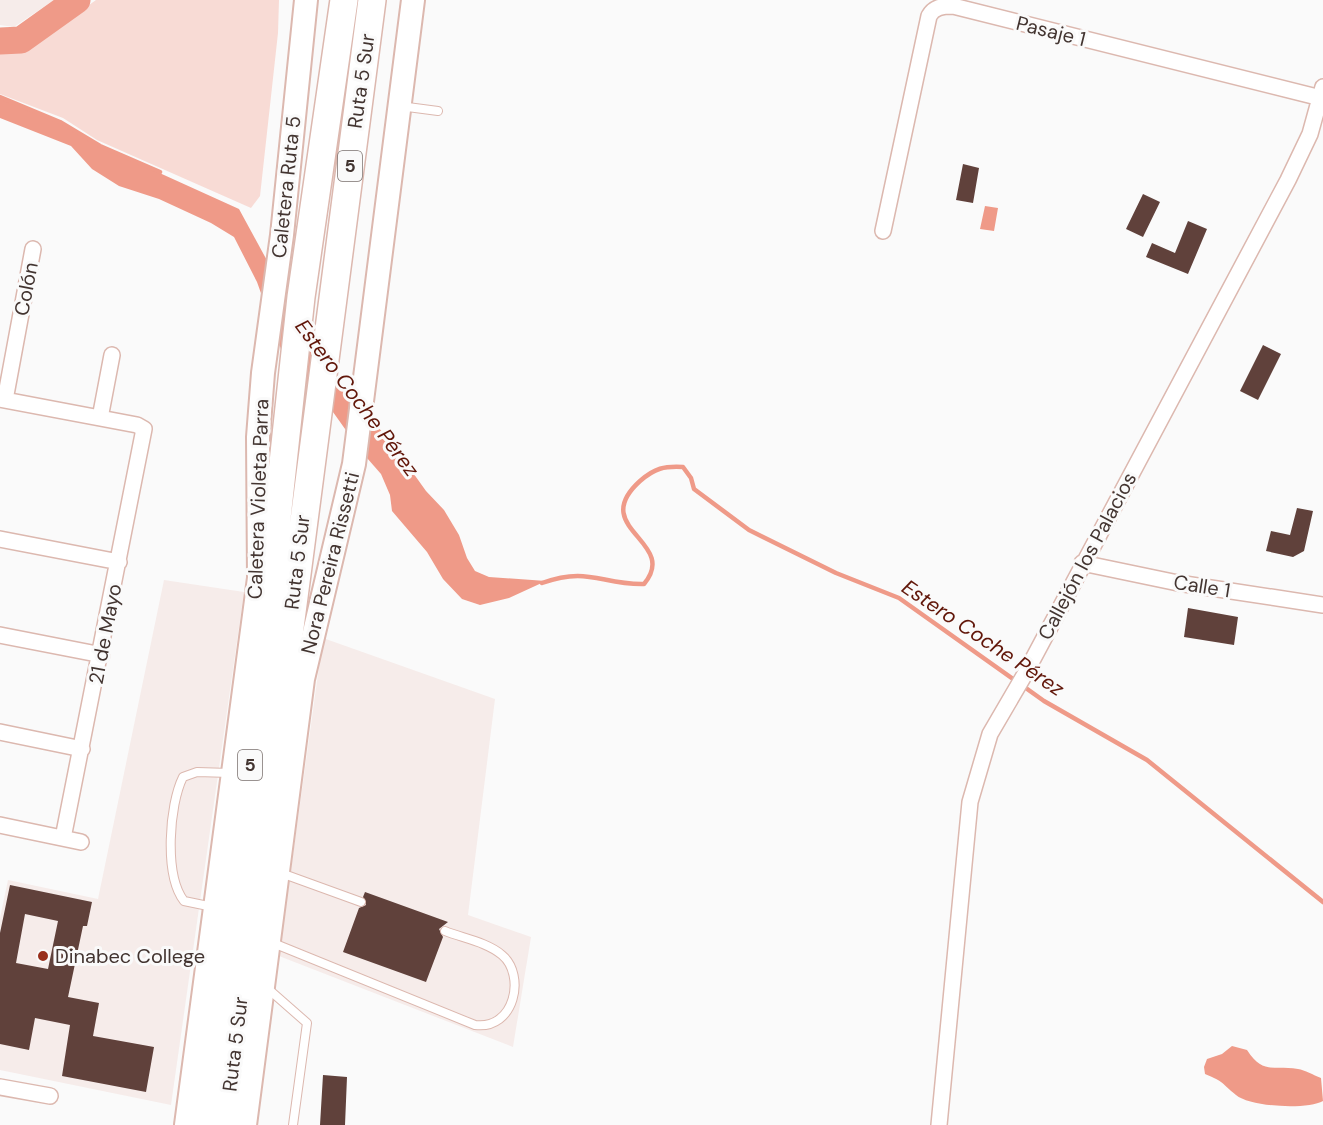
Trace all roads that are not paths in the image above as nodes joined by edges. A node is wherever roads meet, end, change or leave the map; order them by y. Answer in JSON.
{"nodes":[{"id":1,"x":306,"y":0,"type":"edge"},
{"id":2,"x":344,"y":0,"type":"edge"},
{"id":3,"x":372,"y":0,"type":"edge"},
{"id":4,"x":413,"y":0,"type":"edge"},
{"id":5,"x":1322,"y":92,"type":"edge"},
{"id":6,"x":399,"y":106,"type":"junction"},
{"id":7,"x":438,"y":111,"type":"dead end"},
{"id":8,"x":883,"y":231,"type":"dead end"},
{"id":9,"x":33,"y":249,"type":"dead end"},
{"id":10,"x":112,"y":355,"type":"dead end"},
{"id":11,"x":263,"y":373,"type":"joint"},
{"id":12,"x":2,"y":400,"type":"edge"},
{"id":13,"x":100,"y":418,"type":"junction"},
{"id":14,"x":0,"y":539,"type":"edge"},
{"id":15,"x":119,"y":562,"type":"junction"},
{"id":16,"x":1082,"y":563,"type":"junction"},
{"id":17,"x":1321,"y":601,"type":"edge"},
{"id":18,"x":0,"y":635,"type":"edge"},
{"id":19,"x":102,"y":655,"type":"junction"},
{"id":20,"x":0,"y":732,"type":"edge"},
{"id":21,"x":82,"y":749,"type":"junction"},
{"id":22,"x":232,"y":774,"type":"junction"},
{"id":23,"x":0,"y":825,"type":"edge"},
{"id":24,"x":63,"y":838,"type":"junction"},
{"id":25,"x":81,"y":842,"type":"dead end"},
{"id":26,"x":278,"y":872,"type":"junction"},
{"id":27,"x":362,"y":902,"type":"dead end"},
{"id":28,"x":213,"y":907,"type":"junction"},
{"id":29,"x":445,"y":932,"type":"dead end"},
{"id":30,"x":268,"y":941,"type":"junction"},
{"id":31,"x":262,"y":984,"type":"junction"},
{"id":32,"x":0,"y":1087,"type":"edge"},
{"id":33,"x":50,"y":1096,"type":"dead end"},
{"id":34,"x":186,"y":1125,"type":"edge"},
{"id":35,"x":204,"y":1125,"type":"edge"},
{"id":36,"x":225,"y":1125,"type":"edge"},
{"id":37,"x":245,"y":1125,"type":"edge"},
{"id":38,"x":293,"y":1125,"type":"edge"},
{"id":39,"x":939,"y":1125,"type":"edge"}],
"edges":[{"from":1,"to":11,"type":"main road","name":"Caletera Ruta 5"},
{"from":2,"to":35,"type":"highway","name":"Ruta 5 Sur","number":"5"},
{"from":3,"to":36,"type":"highway","name":"Ruta 5 Sur","number":"5"},
{"from":4,"to":6,"type":"main road","name":"Nora Pereira Rissetti"},
{"from":5,"to":8,"type":"street","name":"Pasaje 1"},
{"from":5,"to":16,"type":"street","name":"Callejón los Palacios"},
{"from":6,"to":7,"type":"lane"},
{"from":6,"to":26,"type":"main road","name":"Nora Pereira Rissetti"},
{"from":9,"to":12,"type":"street","name":"Colón"},
{"from":10,"to":13,"type":"street"},
{"from":11,"to":22,"type":"main road","name":"Caletera Violeta Parra"},
{"from":12,"to":13,"type":"street"},
{"from":13,"to":15,"type":"street","name":"21 de Mayo"},
{"from":14,"to":15,"type":"street"},
{"from":15,"to":19,"type":"street","name":"21 de Mayo"},
{"from":16,"to":17,"type":"street","name":"Calle 1"},
{"from":16,"to":39,"type":"street","name":"Callejón los Palacios"},
{"from":18,"to":19,"type":"street"},
{"from":19,"to":21,"type":"street","name":"21 de Mayo"},
{"from":20,"to":21,"type":"street"},
{"from":21,"to":24,"type":"street","name":"21 de Mayo"},
{"from":22,"to":28,"type":"main road","name":"Caletera Violeta Parra"},
{"from":22,"to":28,"type":"lane"},
{"from":23,"to":24,"type":"street"},
{"from":24,"to":25,"type":"street"},
{"from":26,"to":27,"type":"lane"},
{"from":26,"to":30,"type":"main road","name":"Nora Pereira Rissetti"},
{"from":28,"to":34,"type":"main road","name":"Caletera Violeta Parra"},
{"from":29,"to":30,"type":"lane"},
{"from":30,"to":31,"type":"main road","name":"Nora Pereira Rissetti"},
{"from":31,"to":37,"type":"main road","name":"Nora Pereira Rissetti"},
{"from":31,"to":38,"type":"lane"},
{"from":32,"to":33,"type":"street"}]}
